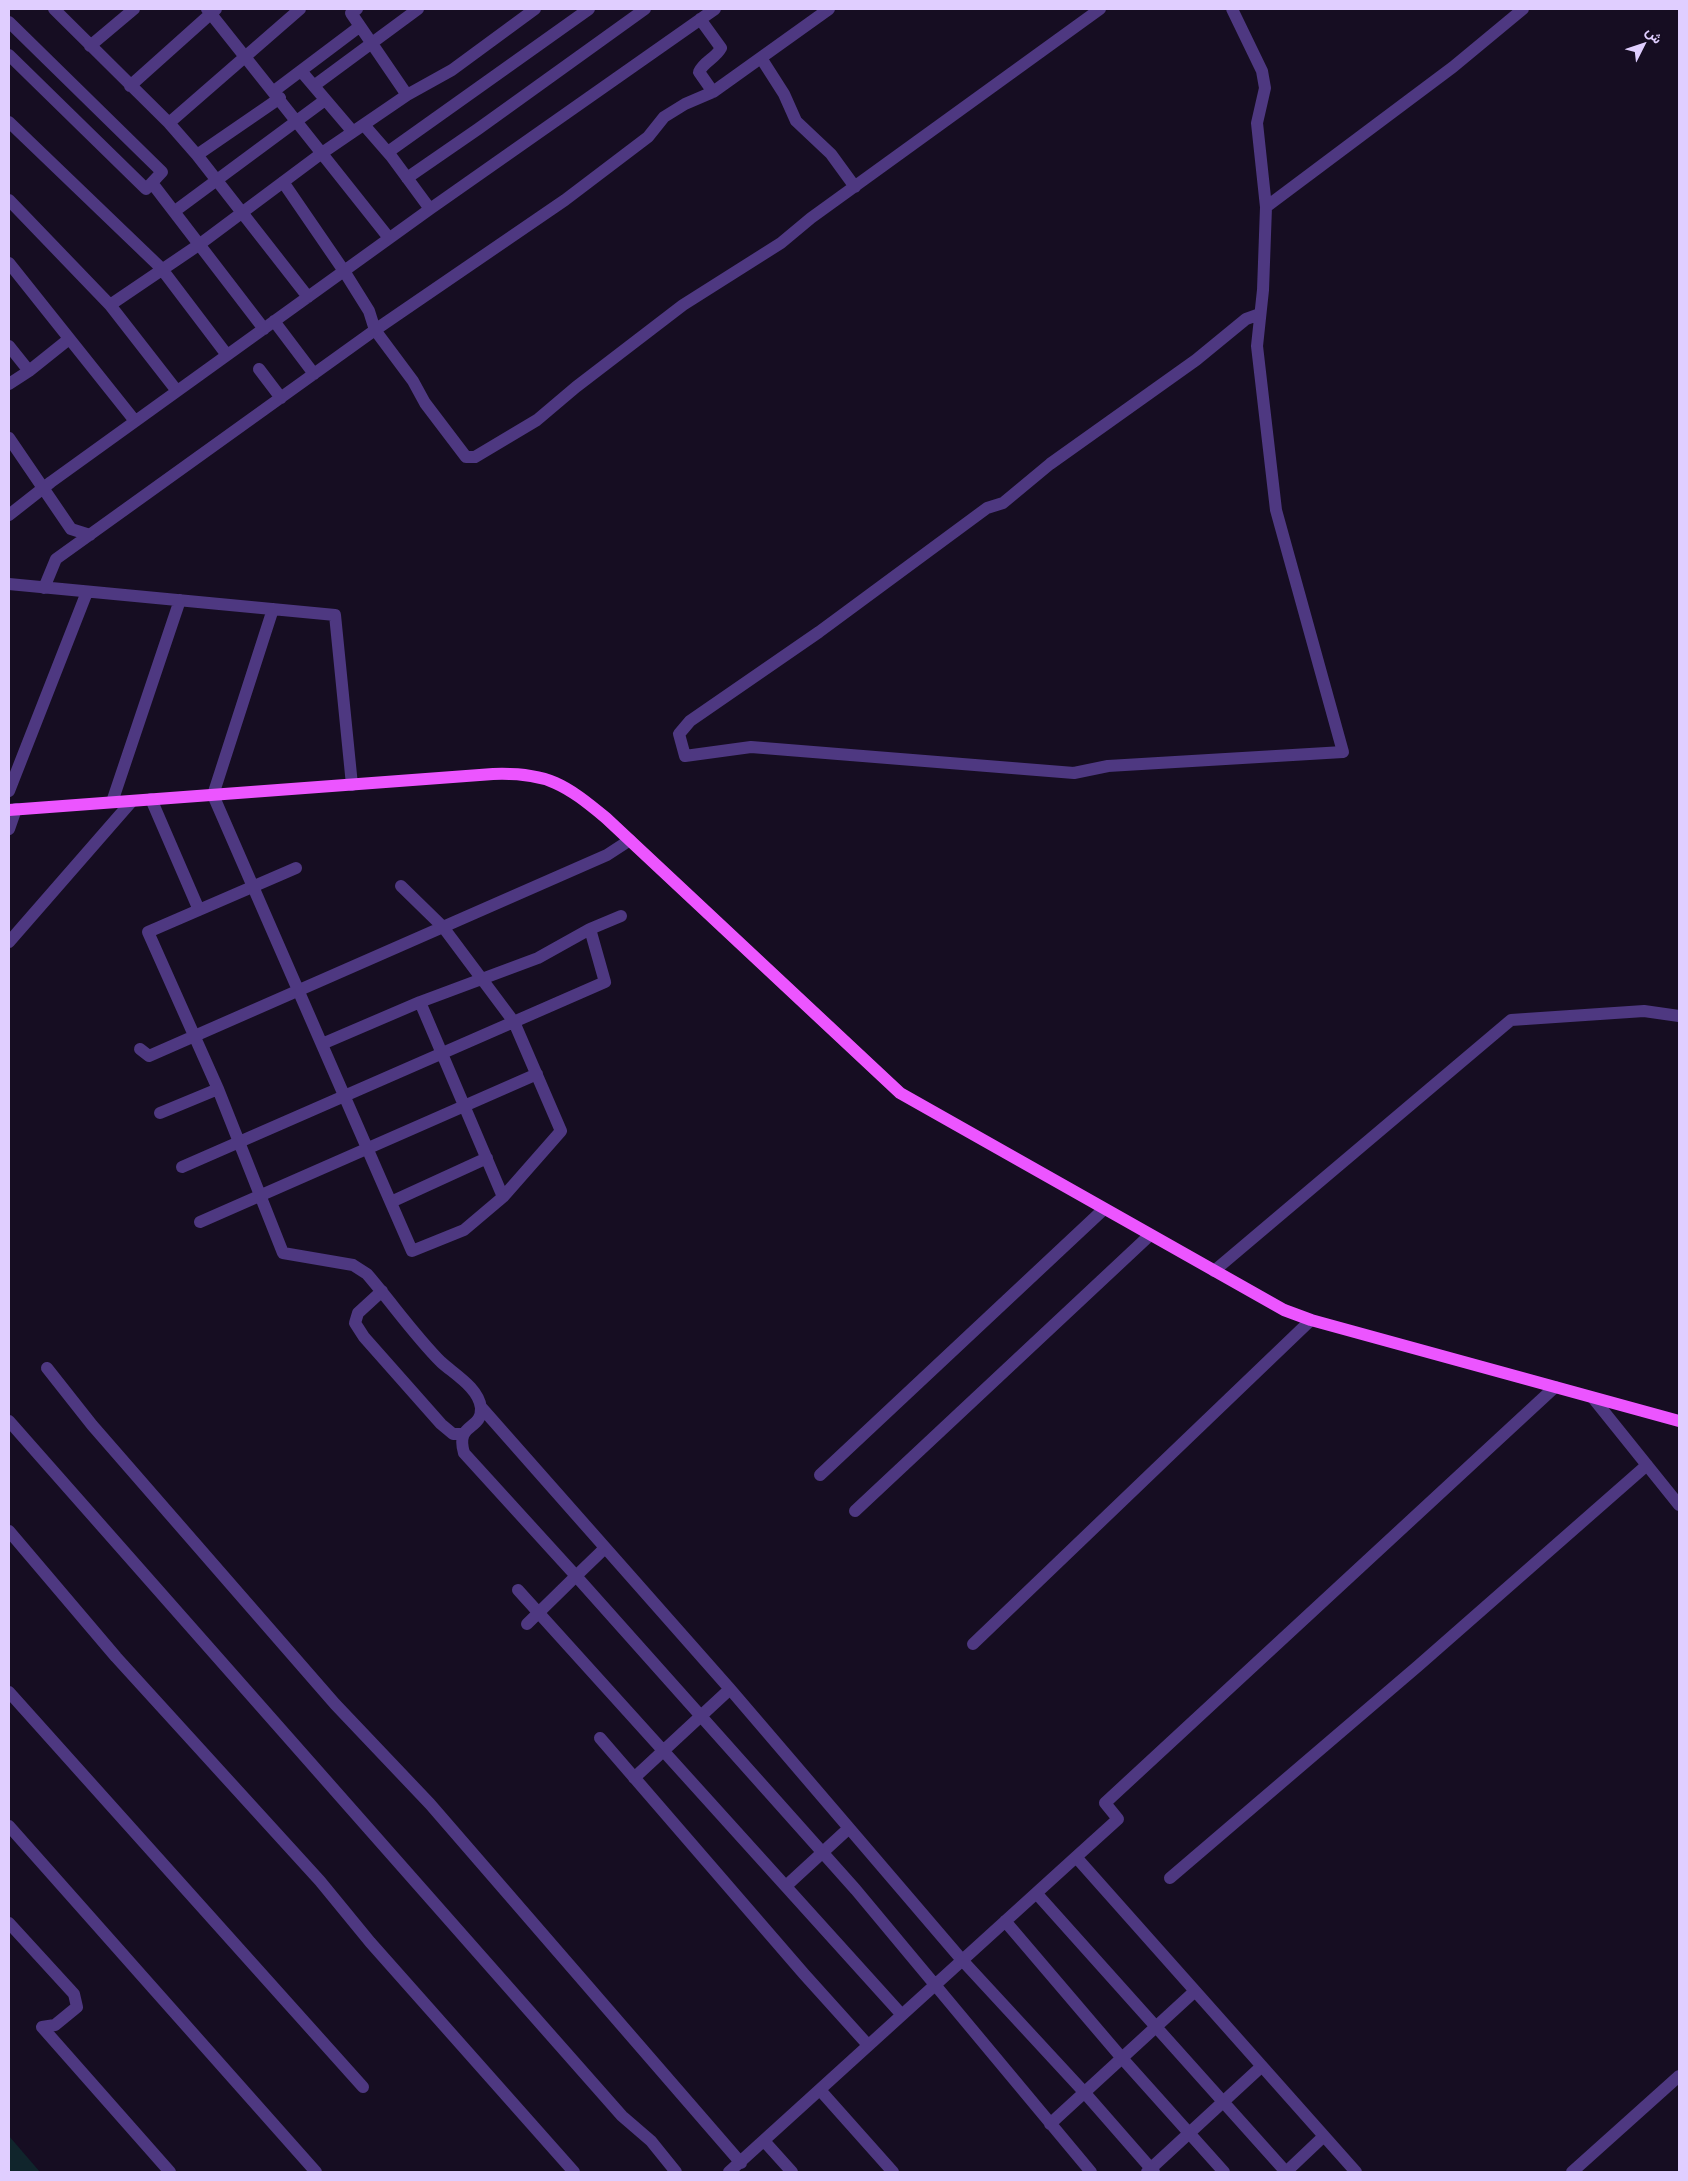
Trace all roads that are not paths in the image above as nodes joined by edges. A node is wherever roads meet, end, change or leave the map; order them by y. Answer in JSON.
{"nodes":[{"id":1,"x":54,"y":9,"type":"edge"},
{"id":2,"x":134,"y":9,"type":"edge"},
{"id":3,"x":300,"y":9,"type":"edge"},
{"id":4,"x":357,"y":9,"type":"edge"},
{"id":5,"x":418,"y":9,"type":"edge"},
{"id":6,"x":535,"y":9,"type":"edge"},
{"id":7,"x":589,"y":9,"type":"edge"},
{"id":8,"x":645,"y":9,"type":"edge"},
{"id":9,"x":715,"y":9,"type":"edge"},
{"id":10,"x":830,"y":9,"type":"edge"},
{"id":11,"x":1100,"y":9,"type":"edge"},
{"id":12,"x":1232,"y":9,"type":"edge"},
{"id":13,"x":1524,"y":9,"type":"edge"},
{"id":14,"x":211,"y":10,"type":"edge"},
{"id":15,"x":700,"y":19,"type":"junction"},
{"id":16,"x":9,"y":22,"type":"edge"},
{"id":17,"x":359,"y":27,"type":"junction"},
{"id":18,"x":371,"y":43,"type":"junction"},
{"id":19,"x":90,"y":46,"type":"junction"},
{"id":20,"x":9,"y":55,"type":"edge"},
{"id":21,"x":246,"y":55,"type":"junction"},
{"id":22,"x":761,"y":58,"type":"junction"},
{"id":23,"x":301,"y":71,"type":"junction"},
{"id":24,"x":315,"y":85,"type":"junction"},
{"id":25,"x":130,"y":86,"type":"junction"},
{"id":26,"x":713,"y":92,"type":"junction"},
{"id":27,"x":277,"y":94,"type":"junction"},
{"id":28,"x":407,"y":95,"type":"junction"},
{"id":29,"x":326,"y":100,"type":"junction"},
{"id":30,"x":296,"y":120,"type":"junction"},
{"id":31,"x":9,"y":122,"type":"edge"},
{"id":32,"x":169,"y":123,"type":"junction"},
{"id":33,"x":364,"y":125,"type":"junction"},
{"id":34,"x":353,"y":132,"type":"junction"},
{"id":35,"x":388,"y":152,"type":"junction"},
{"id":36,"x":322,"y":154,"type":"junction"},
{"id":37,"x":197,"y":155,"type":"junction"},
{"id":38,"x":407,"y":178,"type":"junction"},
{"id":39,"x":216,"y":180,"type":"junction"},
{"id":40,"x":283,"y":182,"type":"junction"},
{"id":41,"x":152,"y":183,"type":"junction"},
{"id":42,"x":855,"y":187,"type":"junction"},
{"id":43,"x":9,"y":200,"type":"edge"},
{"id":44,"x":1266,"y":207,"type":"junction"},
{"id":45,"x":430,"y":209,"type":"junction"},
{"id":46,"x":175,"y":211,"type":"junction"},
{"id":47,"x":242,"y":213,"type":"junction"},
{"id":48,"x":389,"y":238,"type":"junction"},
{"id":49,"x":200,"y":244,"type":"junction"},
{"id":50,"x":9,"y":263,"type":"edge"},
{"id":51,"x":161,"y":268,"type":"junction"},
{"id":52,"x":344,"y":271,"type":"junction"},
{"id":53,"x":308,"y":296,"type":"junction"},
{"id":54,"x":110,"y":305,"type":"junction"},
{"id":55,"x":1260,"y":314,"type":"junction"},
{"id":56,"x":269,"y":325,"type":"junction"},
{"id":57,"x":375,"y":330,"type":"junction"},
{"id":58,"x":69,"y":339,"type":"junction"},
{"id":59,"x":9,"y":346,"type":"edge"},
{"id":60,"x":227,"y":355,"type":"junction"},
{"id":61,"x":259,"y":369,"type":"dead end"},
{"id":62,"x":29,"y":372,"type":"junction"},
{"id":63,"x":314,"y":374,"type":"junction"},
{"id":64,"x":9,"y":384,"type":"edge"},
{"id":65,"x":177,"y":391,"type":"junction"},
{"id":66,"x":281,"y":398,"type":"junction"},
{"id":67,"x":135,"y":421,"type":"junction"},
{"id":68,"x":9,"y":438,"type":"edge"},
{"id":69,"x":42,"y":488,"type":"junction"},
{"id":70,"x":9,"y":515,"type":"edge"},
{"id":71,"x":90,"y":535,"type":"junction"},
{"id":72,"x":9,"y":584,"type":"edge"},
{"id":73,"x":44,"y":588,"type":"junction"},
{"id":74,"x":87,"y":592,"type":"junction"},
{"id":75,"x":180,"y":600,"type":"junction"},
{"id":76,"x":273,"y":609,"type":"junction"},
{"id":77,"x":352,"y":785,"type":"junction"},
{"id":78,"x":9,"y":792,"type":"edge"},
{"id":79,"x":213,"y":795,"type":"junction"},
{"id":80,"x":151,"y":799,"type":"junction"},
{"id":81,"x":132,"y":801,"type":"junction"},
{"id":82,"x":112,"y":802,"type":"junction"},
{"id":83,"x":12,"y":809,"type":"edge"},
{"id":84,"x":9,"y":829,"type":"edge"},
{"id":85,"x":630,"y":840,"type":"junction"},
{"id":86,"x":296,"y":868,"type":"dead end"},
{"id":87,"x":253,"y":886,"type":"junction"},
{"id":88,"x":401,"y":886,"type":"dead end"},
{"id":89,"x":199,"y":910,"type":"junction"},
{"id":90,"x":621,"y":916,"type":"dead end"},
{"id":91,"x":443,"y":927,"type":"junction"},
{"id":92,"x":590,"y":929,"type":"junction"},
{"id":93,"x":9,"y":942,"type":"edge"},
{"id":94,"x":483,"y":978,"type":"junction"},
{"id":95,"x":299,"y":991,"type":"junction"},
{"id":96,"x":420,"y":1002,"type":"junction"},
{"id":97,"x":1679,"y":1016,"type":"edge"},
{"id":98,"x":514,"y":1022,"type":"junction"},
{"id":99,"x":195,"y":1036,"type":"junction"},
{"id":100,"x":322,"y":1044,"type":"junction"},
{"id":101,"x":140,"y":1049,"type":"dead end"},
{"id":102,"x":442,"y":1054,"type":"junction"},
{"id":103,"x":537,"y":1074,"type":"junction"},
{"id":104,"x":218,"y":1089,"type":"junction"},
{"id":105,"x":345,"y":1096,"type":"junction"},
{"id":106,"x":464,"y":1106,"type":"junction"},
{"id":107,"x":160,"y":1113,"type":"dead end"},
{"id":108,"x":238,"y":1142,"type":"junction"},
{"id":109,"x":368,"y":1148,"type":"junction"},
{"id":110,"x":487,"y":1158,"type":"junction"},
{"id":111,"x":182,"y":1167,"type":"dead end"},
{"id":112,"x":261,"y":1195,"type":"junction"},
{"id":113,"x":503,"y":1197,"type":"junction"},
{"id":114,"x":391,"y":1202,"type":"junction"},
{"id":115,"x":1104,"y":1209,"type":"junction"},
{"id":116,"x":200,"y":1222,"type":"dead end"},
{"id":117,"x":1150,"y":1234,"type":"junction"},
{"id":118,"x":1214,"y":1271,"type":"junction"},
{"id":119,"x":382,"y":1291,"type":"junction"},
{"id":120,"x":1311,"y":1320,"type":"junction"},
{"id":121,"x":47,"y":1368,"type":"dead end"},
{"id":122,"x":1555,"y":1387,"type":"junction"},
{"id":123,"x":1593,"y":1398,"type":"junction"},
{"id":124,"x":481,"y":1407,"type":"junction"},
{"id":125,"x":9,"y":1421,"type":"edge"},
{"id":126,"x":1679,"y":1421,"type":"edge"},
{"id":127,"x":462,"y":1434,"type":"junction"},
{"id":128,"x":1647,"y":1465,"type":"junction"},
{"id":129,"x":820,"y":1475,"type":"dead end"},
{"id":130,"x":1679,"y":1505,"type":"edge"},
{"id":131,"x":855,"y":1511,"type":"dead end"},
{"id":132,"x":9,"y":1531,"type":"edge"},
{"id":133,"x":604,"y":1548,"type":"junction"},
{"id":134,"x":576,"y":1576,"type":"junction"},
{"id":135,"x":518,"y":1590,"type":"dead end"},
{"id":136,"x":540,"y":1613,"type":"junction"},
{"id":137,"x":527,"y":1624,"type":"dead end"},
{"id":138,"x":973,"y":1644,"type":"dead end"},
{"id":139,"x":730,"y":1689,"type":"junction"},
{"id":140,"x":9,"y":1692,"type":"edge"},
{"id":141,"x":701,"y":1716,"type":"junction"},
{"id":142,"x":600,"y":1738,"type":"dead end"},
{"id":143,"x":663,"y":1750,"type":"junction"},
{"id":144,"x":634,"y":1778,"type":"junction"},
{"id":145,"x":9,"y":1826,"type":"edge"},
{"id":146,"x":848,"y":1829,"type":"junction"},
{"id":147,"x":822,"y":1853,"type":"junction"},
{"id":148,"x":1076,"y":1857,"type":"junction"},
{"id":149,"x":1170,"y":1878,"type":"dead end"},
{"id":150,"x":786,"y":1886,"type":"junction"},
{"id":151,"x":1037,"y":1894,"type":"junction"},
{"id":152,"x":9,"y":1922,"type":"edge"},
{"id":153,"x":1005,"y":1922,"type":"junction"},
{"id":154,"x":962,"y":1960,"type":"junction"},
{"id":155,"x":936,"y":1984,"type":"junction"},
{"id":156,"x":1195,"y":1991,"type":"junction"},
{"id":157,"x":902,"y":2015,"type":"junction"},
{"id":158,"x":1155,"y":2027,"type":"junction"},
{"id":159,"x":868,"y":2045,"type":"junction"},
{"id":160,"x":1121,"y":2057,"type":"junction"},
{"id":161,"x":1262,"y":2066,"type":"junction"},
{"id":162,"x":1679,"y":2076,"type":"edge"},
{"id":163,"x":363,"y":2087,"type":"dead end"},
{"id":164,"x":820,"y":2090,"type":"junction"},
{"id":165,"x":1084,"y":2092,"type":"junction"},
{"id":166,"x":1223,"y":2102,"type":"junction"},
{"id":167,"x":1050,"y":2124,"type":"junction"},
{"id":168,"x":1189,"y":2133,"type":"junction"},
{"id":169,"x":1324,"y":2136,"type":"junction"},
{"id":170,"x":765,"y":2142,"type":"junction"},
{"id":171,"x":741,"y":2163,"type":"junction"},
{"id":172,"x":1150,"y":2171,"type":"edge"},
{"id":173,"x":170,"y":2172,"type":"edge"},
{"id":174,"x":316,"y":2172,"type":"edge"},
{"id":175,"x":574,"y":2172,"type":"edge"},
{"id":176,"x":676,"y":2172,"type":"edge"},
{"id":177,"x":729,"y":2172,"type":"edge"},
{"id":178,"x":792,"y":2172,"type":"edge"},
{"id":179,"x":893,"y":2172,"type":"edge"},
{"id":180,"x":1092,"y":2172,"type":"edge"},
{"id":181,"x":1224,"y":2172,"type":"edge"},
{"id":182,"x":1356,"y":2172,"type":"edge"},
{"id":183,"x":1572,"y":2172,"type":"edge"}],
"edges":[{"from":1,"to":19,"type":"street"},
{"from":2,"to":19,"type":"street"},
{"from":3,"to":21,"type":"street"},
{"from":4,"to":17,"type":"street"},
{"from":5,"to":18,"type":"street"},
{"from":6,"to":28,"type":"street"},
{"from":7,"to":35,"type":"street"},
{"from":8,"to":38,"type":"street"},
{"from":9,"to":15,"type":"street"},
{"from":10,"to":22,"type":"street"},
{"from":11,"to":42,"type":"street"},
{"from":12,"to":44,"type":"street"},
{"from":13,"to":44,"type":"street"},
{"from":14,"to":21,"type":"street"},
{"from":14,"to":25,"type":"street"},
{"from":15,"to":26,"type":"street"},
{"from":15,"to":45,"type":"street"},
{"from":16,"to":41,"type":"street"},
{"from":17,"to":18,"type":"street"},
{"from":17,"to":23,"type":"street"},
{"from":18,"to":24,"type":"street"},
{"from":18,"to":28,"type":"street"},
{"from":19,"to":25,"type":"street"},
{"from":20,"to":41,"type":"street"},
{"from":21,"to":27,"type":"street"},
{"from":21,"to":32,"type":"street"},
{"from":22,"to":26,"type":"street"},
{"from":22,"to":42,"type":"street"},
{"from":23,"to":24,"type":"street"},
{"from":23,"to":27,"type":"street"},
{"from":24,"to":29,"type":"street"},
{"from":25,"to":32,"type":"street"},
{"from":26,"to":57,"type":"street"},
{"from":27,"to":30,"type":"street"},
{"from":27,"to":37,"type":"street"},
{"from":28,"to":33,"type":"street"},
{"from":29,"to":30,"type":"street"},
{"from":29,"to":34,"type":"street"},
{"from":30,"to":36,"type":"street"},
{"from":30,"to":39,"type":"street"},
{"from":31,"to":51,"type":"street"},
{"from":32,"to":37,"type":"street"},
{"from":33,"to":34,"type":"street"},
{"from":33,"to":35,"type":"street"},
{"from":34,"to":36,"type":"street"},
{"from":35,"to":38,"type":"street"},
{"from":36,"to":40,"type":"street"},
{"from":36,"to":48,"type":"street"},
{"from":37,"to":39,"type":"street"},
{"from":38,"to":45,"type":"street"},
{"from":39,"to":46,"type":"street"},
{"from":39,"to":47,"type":"street"},
{"from":40,"to":47,"type":"street"},
{"from":40,"to":52,"type":"street"},
{"from":41,"to":46,"type":"street"},
{"from":42,"to":57,"type":"street"},
{"from":43,"to":54,"type":"street"},
{"from":44,"to":55,"type":"street"},
{"from":45,"to":48,"type":"street"},
{"from":46,"to":49,"type":"street"},
{"from":47,"to":49,"type":"street"},
{"from":47,"to":53,"type":"street"},
{"from":48,"to":52,"type":"street"},
{"from":49,"to":51,"type":"street"},
{"from":49,"to":56,"type":"street"},
{"from":50,"to":58,"type":"street"},
{"from":51,"to":54,"type":"street"},
{"from":51,"to":60,"type":"street"},
{"from":52,"to":53,"type":"street"},
{"from":52,"to":57,"type":"street"},
{"from":53,"to":56,"type":"street"},
{"from":54,"to":65,"type":"street"},
{"from":55,"to":55,"type":"street"},
{"from":56,"to":60,"type":"street"},
{"from":56,"to":63,"type":"street"},
{"from":57,"to":63,"type":"street"},
{"from":58,"to":62,"type":"street"},
{"from":58,"to":67,"type":"street"},
{"from":59,"to":62,"type":"street"},
{"from":60,"to":65,"type":"street"},
{"from":61,"to":66,"type":"street"},
{"from":62,"to":64,"type":"street"},
{"from":63,"to":66,"type":"street"},
{"from":65,"to":67,"type":"street"},
{"from":66,"to":71,"type":"street"},
{"from":67,"to":69,"type":"street"},
{"from":68,"to":69,"type":"street"},
{"from":69,"to":70,"type":"street"},
{"from":69,"to":71,"type":"street"},
{"from":71,"to":73,"type":"street"},
{"from":72,"to":73,"type":"street"},
{"from":73,"to":74,"type":"street"},
{"from":74,"to":75,"type":"street"},
{"from":74,"to":78,"type":"street"},
{"from":75,"to":76,"type":"street"},
{"from":75,"to":82,"type":"street"},
{"from":76,"to":77,"type":"street"},
{"from":76,"to":79,"type":"street"},
{"from":77,"to":79,"type":"main road"},
{"from":77,"to":85,"type":"main road"},
{"from":79,"to":80,"type":"main road"},
{"from":79,"to":87,"type":"street"},
{"from":80,"to":81,"type":"main road"},
{"from":80,"to":89,"type":"street"},
{"from":81,"to":82,"type":"main road"},
{"from":81,"to":93,"type":"street"},
{"from":82,"to":83,"type":"main road"},
{"from":83,"to":84,"type":"street"},
{"from":85,"to":91,"type":"street"},
{"from":85,"to":115,"type":"main road"},
{"from":86,"to":87,"type":"street"},
{"from":87,"to":89,"type":"street"},
{"from":87,"to":95,"type":"street"},
{"from":88,"to":91,"type":"street"},
{"from":89,"to":99,"type":"street"},
{"from":90,"to":92,"type":"street"},
{"from":91,"to":94,"type":"street"},
{"from":91,"to":95,"type":"street"},
{"from":92,"to":94,"type":"street"},
{"from":92,"to":98,"type":"street"},
{"from":94,"to":96,"type":"street"},
{"from":94,"to":98,"type":"street"},
{"from":95,"to":99,"type":"street"},
{"from":95,"to":100,"type":"street"},
{"from":96,"to":100,"type":"street"},
{"from":96,"to":102,"type":"street"},
{"from":97,"to":118,"type":"street"},
{"from":98,"to":102,"type":"street"},
{"from":98,"to":103,"type":"street"},
{"from":99,"to":101,"type":"street"},
{"from":99,"to":104,"type":"street"},
{"from":100,"to":105,"type":"street"},
{"from":102,"to":105,"type":"street"},
{"from":102,"to":106,"type":"street"},
{"from":103,"to":106,"type":"street"},
{"from":103,"to":113,"type":"street"},
{"from":104,"to":107,"type":"street"},
{"from":104,"to":108,"type":"street"},
{"from":105,"to":108,"type":"street"},
{"from":105,"to":109,"type":"street"},
{"from":106,"to":109,"type":"street"},
{"from":106,"to":110,"type":"street"},
{"from":108,"to":111,"type":"street"},
{"from":108,"to":112,"type":"street"},
{"from":109,"to":112,"type":"street"},
{"from":109,"to":114,"type":"street"},
{"from":110,"to":113,"type":"street"},
{"from":110,"to":114,"type":"street"},
{"from":112,"to":116,"type":"street"},
{"from":112,"to":119,"type":"street"},
{"from":113,"to":114,"type":"street"},
{"from":115,"to":117,"type":"main road"},
{"from":115,"to":129,"type":"street"},
{"from":117,"to":118,"type":"main road"},
{"from":117,"to":131,"type":"street"},
{"from":118,"to":120,"type":"main road"},
{"from":119,"to":124,"type":"street"},
{"from":119,"to":127,"type":"street"},
{"from":120,"to":122,"type":"main road"},
{"from":120,"to":138,"type":"street"},
{"from":121,"to":171,"type":"street"},
{"from":122,"to":123,"type":"main road"},
{"from":122,"to":148,"type":"street"},
{"from":123,"to":126,"type":"main road"},
{"from":123,"to":128,"type":"street"},
{"from":124,"to":127,"type":"street"},
{"from":124,"to":133,"type":"street"},
{"from":125,"to":176,"type":"street"},
{"from":127,"to":134,"type":"street"},
{"from":128,"to":130,"type":"street"},
{"from":128,"to":149,"type":"street"},
{"from":132,"to":175,"type":"street"},
{"from":133,"to":134,"type":"street"},
{"from":133,"to":139,"type":"street"},
{"from":134,"to":136,"type":"street"},
{"from":134,"to":141,"type":"street"},
{"from":135,"to":136,"type":"street"},
{"from":136,"to":137,"type":"street"},
{"from":136,"to":143,"type":"street"},
{"from":139,"to":141,"type":"street"},
{"from":139,"to":146,"type":"street"},
{"from":140,"to":163,"type":"street"},
{"from":141,"to":143,"type":"street"},
{"from":141,"to":147,"type":"street"},
{"from":142,"to":144,"type":"street"},
{"from":143,"to":144,"type":"street"},
{"from":143,"to":150,"type":"street"},
{"from":144,"to":159,"type":"street"},
{"from":145,"to":174,"type":"street"},
{"from":146,"to":147,"type":"street"},
{"from":146,"to":154,"type":"street"},
{"from":147,"to":150,"type":"street"},
{"from":147,"to":155,"type":"street"},
{"from":148,"to":151,"type":"street"},
{"from":148,"to":156,"type":"street"},
{"from":150,"to":157,"type":"street"},
{"from":151,"to":153,"type":"street"},
{"from":151,"to":158,"type":"street"},
{"from":152,"to":173,"type":"street"},
{"from":153,"to":154,"type":"street"},
{"from":153,"to":160,"type":"street"},
{"from":154,"to":155,"type":"street"},
{"from":154,"to":165,"type":"street"},
{"from":155,"to":157,"type":"street"},
{"from":155,"to":167,"type":"street"},
{"from":156,"to":158,"type":"street"},
{"from":156,"to":161,"type":"street"},
{"from":157,"to":159,"type":"street"},
{"from":158,"to":160,"type":"street"},
{"from":158,"to":166,"type":"street"},
{"from":159,"to":164,"type":"street"},
{"from":160,"to":165,"type":"street"},
{"from":160,"to":168,"type":"street"},
{"from":161,"to":166,"type":"street"},
{"from":161,"to":169,"type":"street"},
{"from":162,"to":183,"type":"street"},
{"from":164,"to":170,"type":"street"},
{"from":164,"to":179,"type":"street"},
{"from":165,"to":167,"type":"street"},
{"from":165,"to":172,"type":"street"},
{"from":166,"to":168,"type":"street"},
{"from":166,"to":169,"type":"street"},
{"from":167,"to":180,"type":"street"},
{"from":168,"to":172,"type":"street"},
{"from":168,"to":181,"type":"street"},
{"from":169,"to":182,"type":"street"},
{"from":170,"to":171,"type":"street"},
{"from":170,"to":178,"type":"street"},
{"from":171,"to":177,"type":"street"}]}
